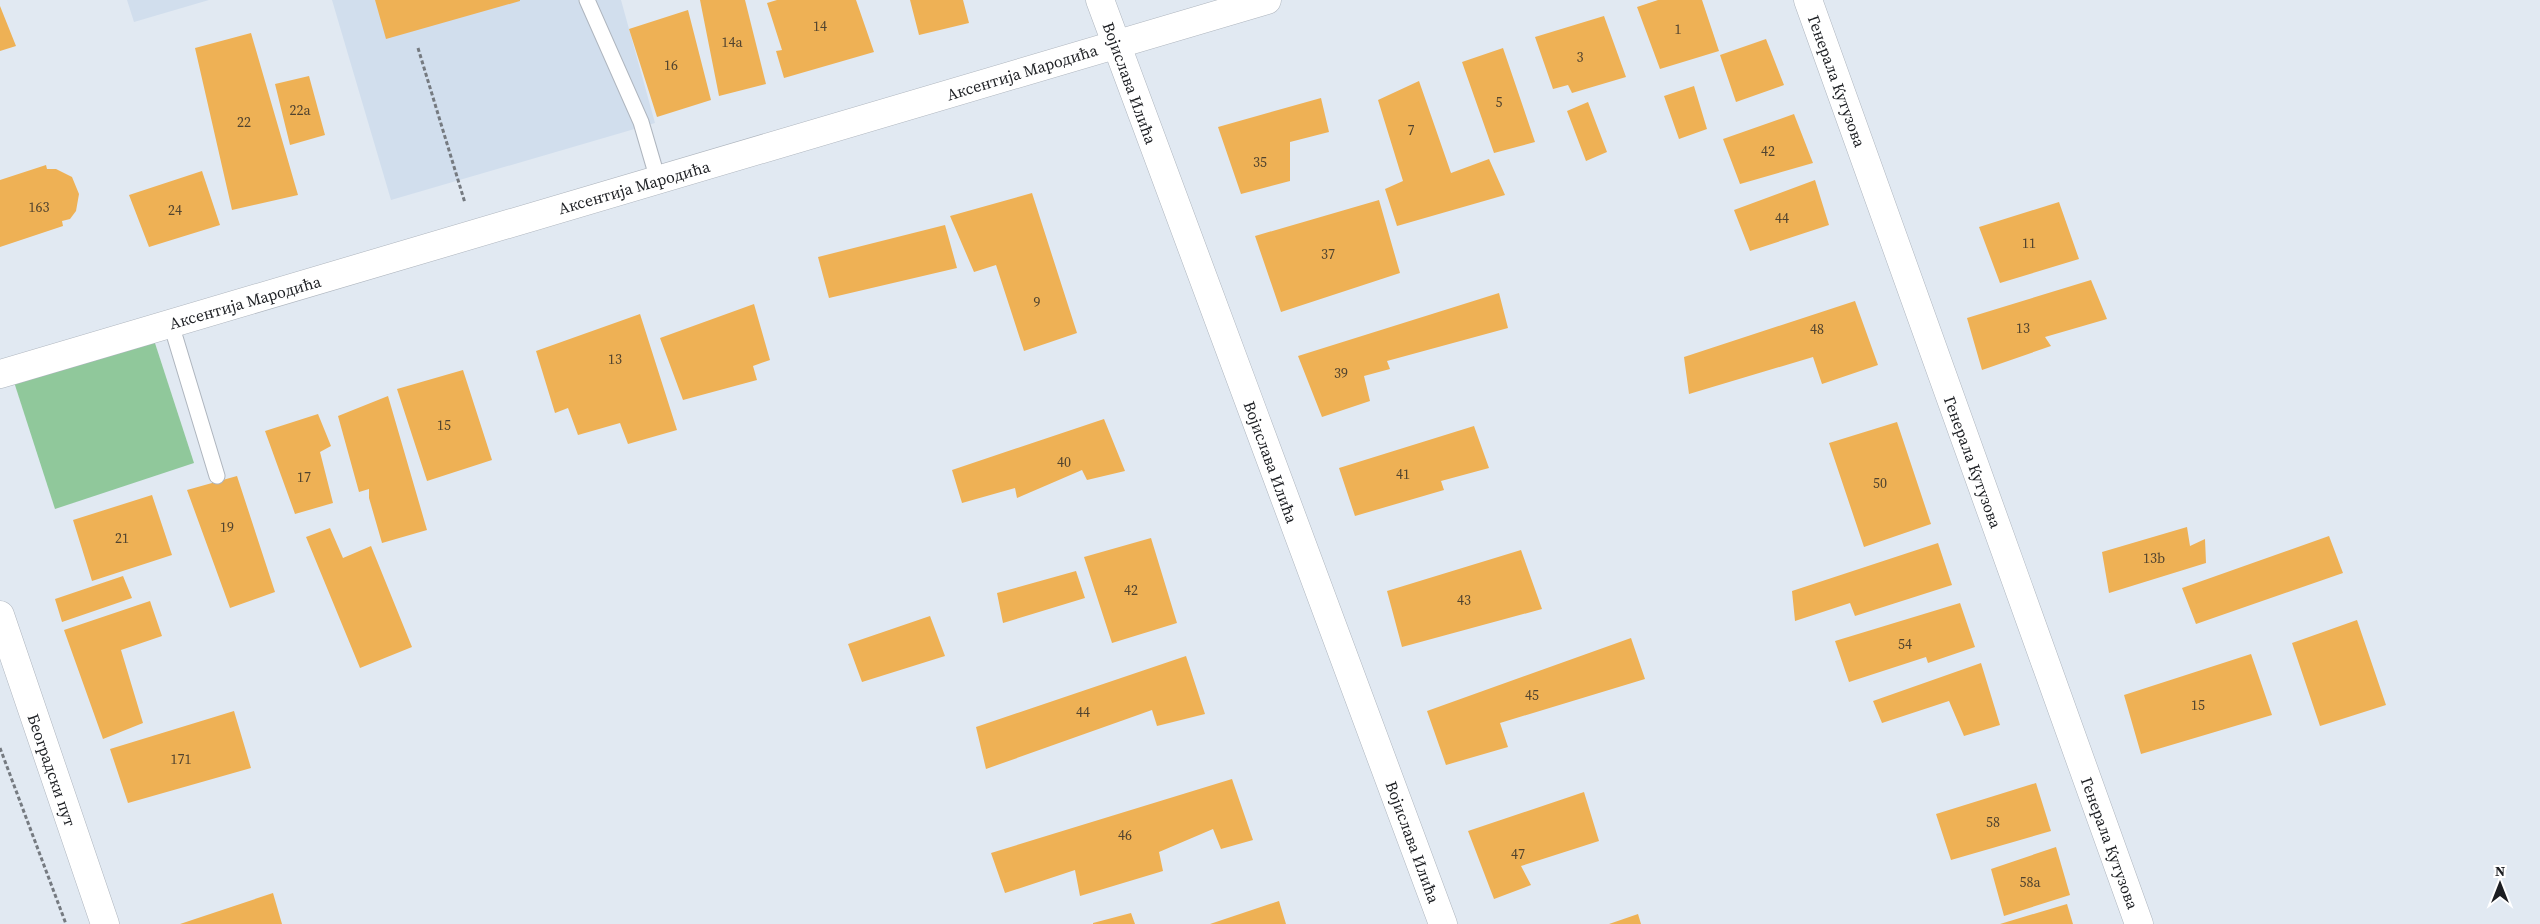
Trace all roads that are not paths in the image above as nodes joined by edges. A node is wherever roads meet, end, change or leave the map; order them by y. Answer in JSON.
{"nodes":[{"id":1,"x":587,"y":0,"type":"edge"},
{"id":2,"x":1100,"y":0,"type":"edge"},
{"id":3,"x":1267,"y":0,"type":"edge"},
{"id":4,"x":1808,"y":0,"type":"edge"},
{"id":5,"x":1115,"y":44,"type":"junction"},
{"id":6,"x":658,"y":180,"type":"junction"},
{"id":7,"x":171,"y":324,"type":"junction"},
{"id":8,"x":0,"y":374,"type":"edge"},
{"id":9,"x":217,"y":476,"type":"dead end"},
{"id":10,"x":0,"y":616,"type":"edge"},
{"id":11,"x":105,"y":924,"type":"edge"},
{"id":12,"x":1443,"y":924,"type":"edge"},
{"id":13,"x":2139,"y":924,"type":"edge"}],
"edges":[{"from":1,"to":6,"type":"lane"},
{"from":2,"to":5,"type":"street","name":"Војислава Илића"},
{"from":3,"to":5,"type":"street","name":"Аксентија Мародића"},
{"from":4,"to":13,"type":"street","name":"Генерала Кутузова"},
{"from":5,"to":6,"type":"street","name":"Аксентија Мародића"},
{"from":5,"to":12,"type":"street","name":"Војислава Илића"},
{"from":6,"to":7,"type":"street","name":"Аксентија Мародића"},
{"from":7,"to":8,"type":"street","name":"Аксентија Мародића"},
{"from":7,"to":9,"type":"lane"},
{"from":10,"to":11,"type":"street","name":"Београдски пут"}]}
